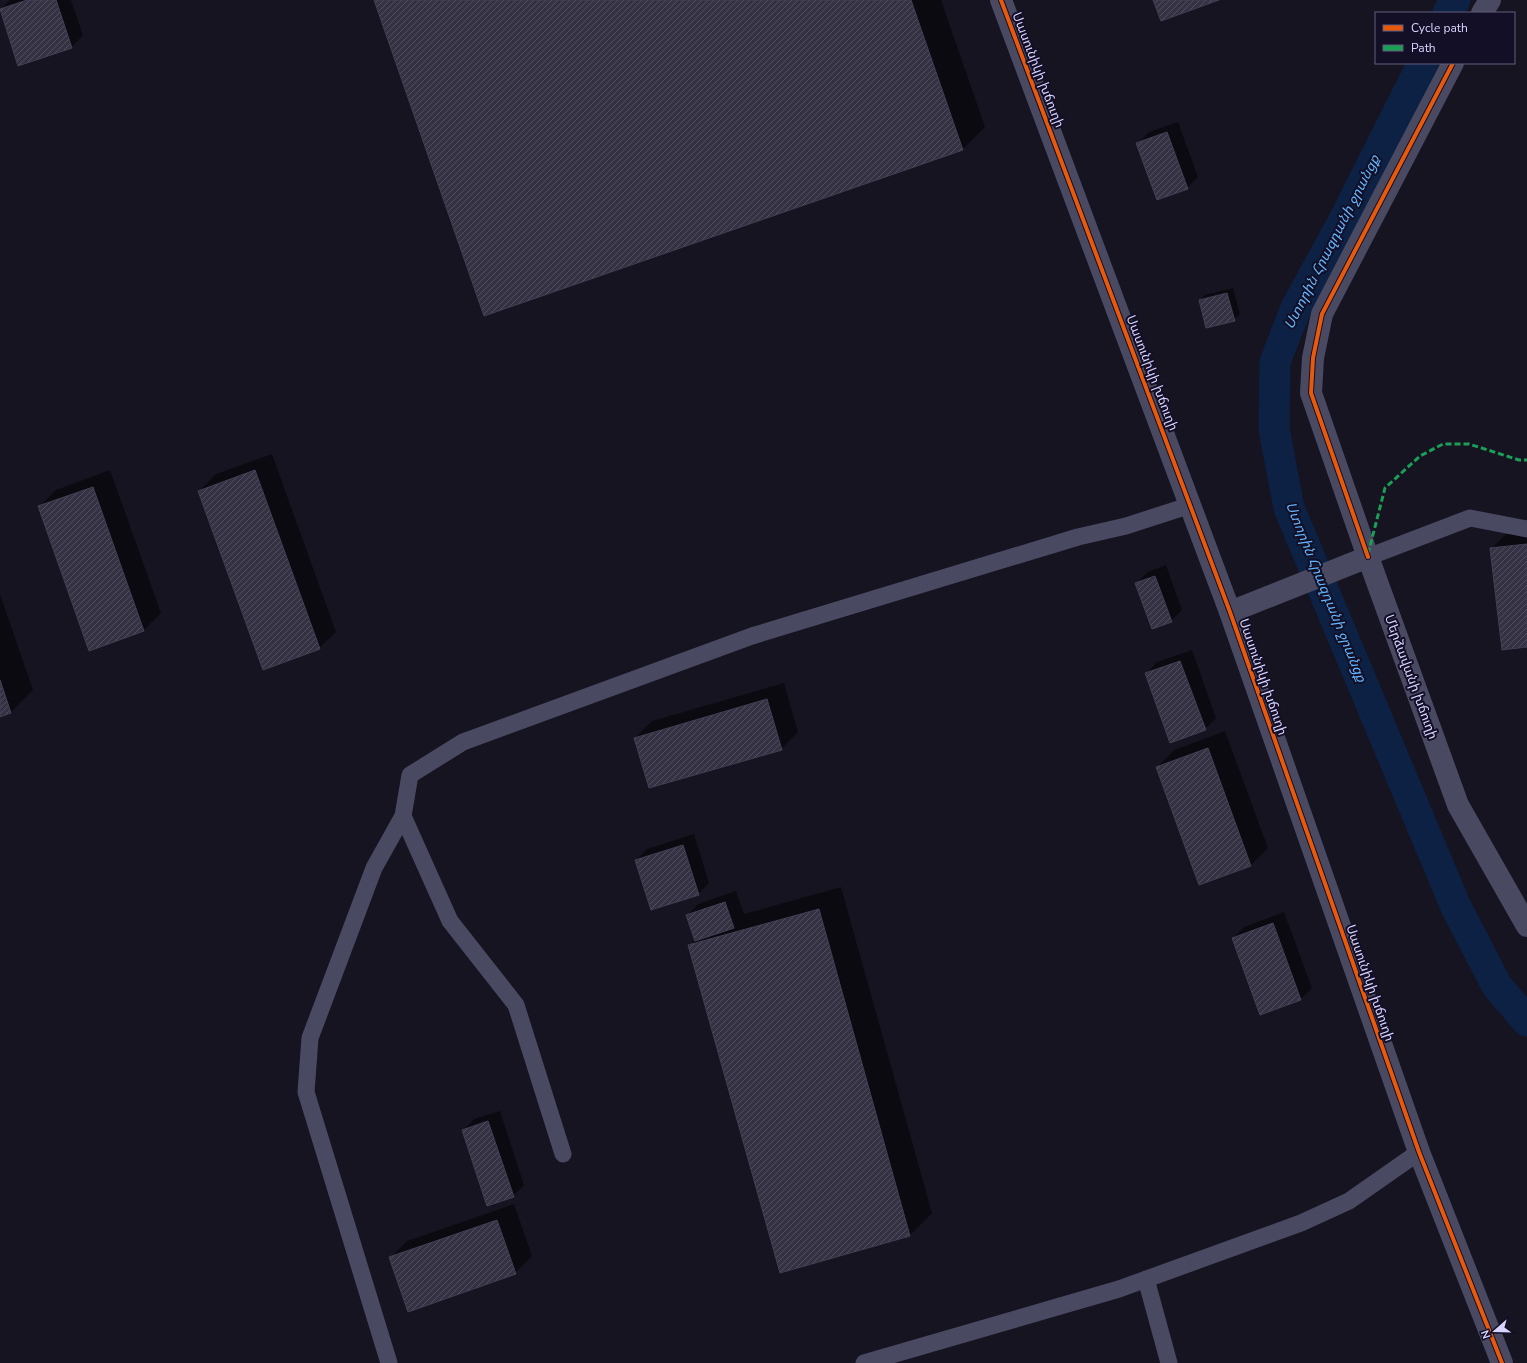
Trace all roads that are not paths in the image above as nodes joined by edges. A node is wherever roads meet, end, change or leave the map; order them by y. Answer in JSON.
{"nodes":[{"id":1,"x":1001,"y":0,"type":"edge"},
{"id":2,"x":1490,"y":0,"type":"edge"},
{"id":3,"x":1483,"y":12,"type":"edge"},
{"id":4,"x":1452,"y":64,"type":"edge"},
{"id":5,"x":1191,"y":506,"type":"junction"},
{"id":6,"x":1527,"y":529,"type":"edge"},
{"id":7,"x":1368,"y":557,"type":"junction"},
{"id":8,"x":1230,"y":612,"type":"junction"},
{"id":9,"x":404,"y":816,"type":"junction"},
{"id":10,"x":1527,"y":926,"type":"edge"},
{"id":11,"x":1419,"y":1152,"type":"junction"},
{"id":12,"x":562,"y":1154,"type":"dead end"},
{"id":13,"x":1146,"y":1279,"type":"junction"},
{"id":14,"x":389,"y":1363,"type":"edge"},
{"id":15,"x":864,"y":1363,"type":"edge"},
{"id":16,"x":1169,"y":1363,"type":"edge"},
{"id":17,"x":1502,"y":1363,"type":"edge"}],
"edges":[{"from":1,"to":5,"type":"street","name":"Սասունիկի խճուղի"},
{"from":2,"to":3,"type":"street"},
{"from":4,"to":7,"type":"street","name":"Մերձավանի խճուղի"},
{"from":5,"to":8,"type":"street","name":"Սասունիկի խճուղի"},
{"from":5,"to":9,"type":"lane"},
{"from":6,"to":7,"type":"lane"},
{"from":7,"to":8,"type":"street"},
{"from":7,"to":10,"type":"street","name":"Մերձավանի խճուղի"},
{"from":8,"to":11,"type":"street","name":"Սասունիկի խճուղի"},
{"from":9,"to":12,"type":"lane"},
{"from":9,"to":14,"type":"lane"},
{"from":11,"to":13,"type":"lane"},
{"from":11,"to":17,"type":"street","name":"Սասունիկի խճուղի"},
{"from":13,"to":15,"type":"lane"},
{"from":13,"to":16,"type":"lane"}]}
